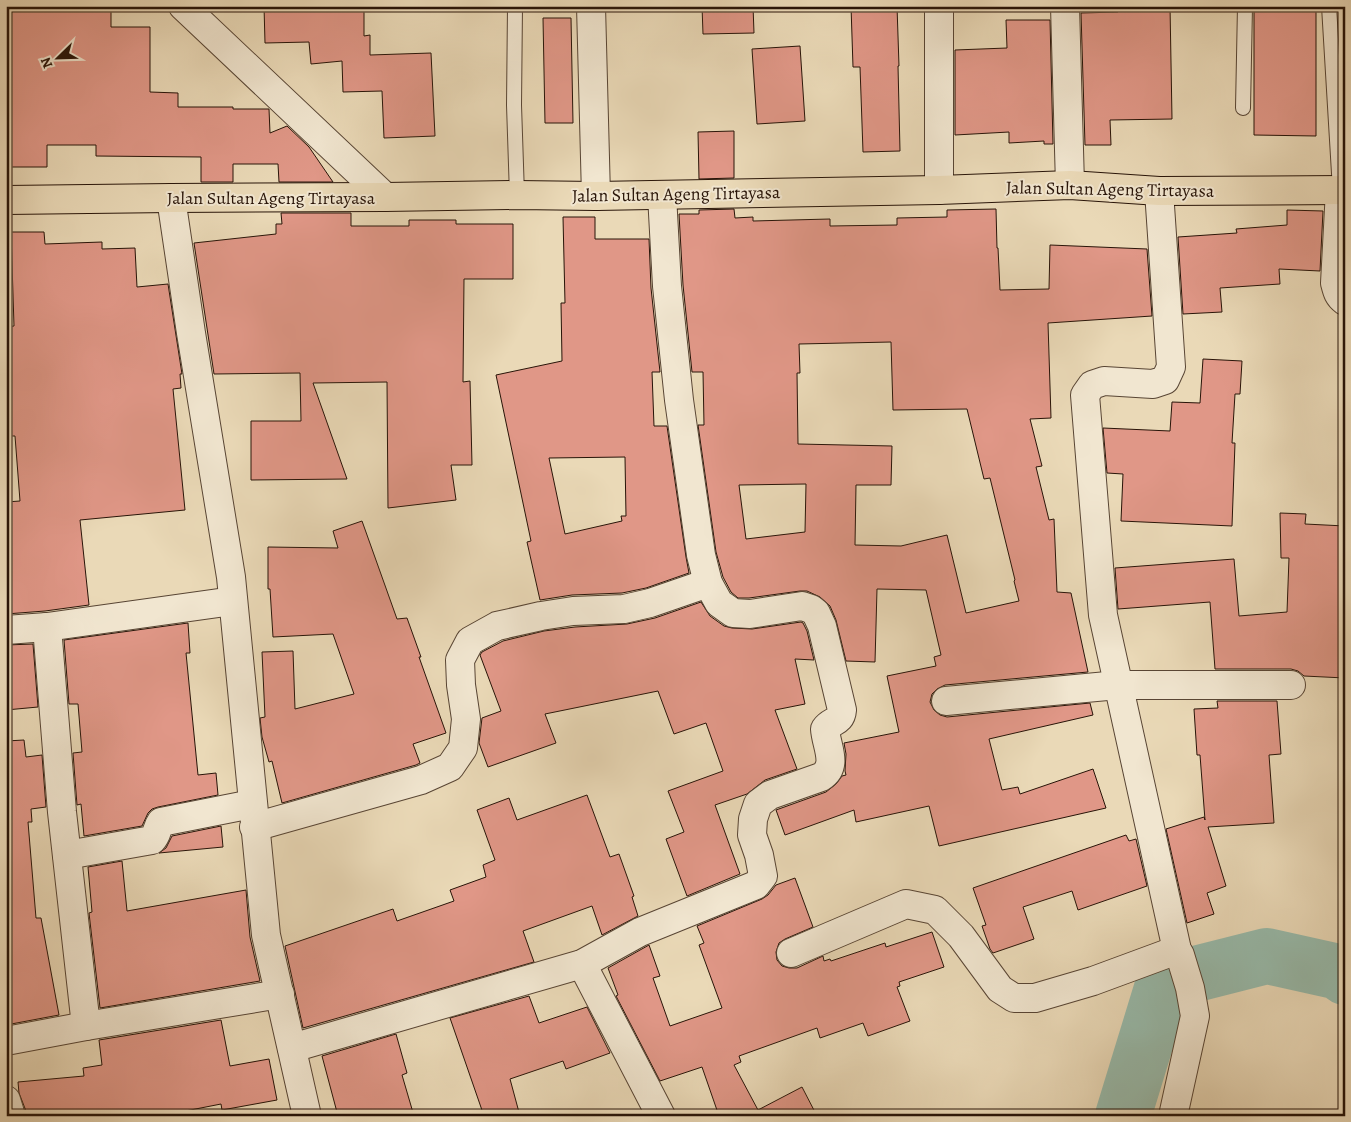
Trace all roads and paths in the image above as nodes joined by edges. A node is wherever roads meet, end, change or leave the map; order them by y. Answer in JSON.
{"nodes":[{"id":1,"x":183,"y":6,"type":"edge"},
{"id":2,"x":515,"y":6,"type":"edge"},
{"id":3,"x":591,"y":6,"type":"edge"},
{"id":4,"x":939,"y":6,"type":"edge"},
{"id":5,"x":1065,"y":6,"type":"edge"},
{"id":6,"x":1244,"y":6,"type":"edge"},
{"id":7,"x":1328,"y":6,"type":"edge"},
{"id":8,"x":1243,"y":108,"type":"dead end"},
{"id":9,"x":1070,"y":185,"type":"junction"},
{"id":10,"x":939,"y":190,"type":"junction"},
{"id":11,"x":1342,"y":190,"type":"edge"},
{"id":12,"x":1159,"y":191,"type":"junction"},
{"id":13,"x":517,"y":195,"type":"junction"},
{"id":14,"x":662,"y":195,"type":"junction"},
{"id":15,"x":596,"y":196,"type":"junction"},
{"id":16,"x":385,"y":197,"type":"junction"},
{"id":17,"x":171,"y":198,"type":"junction"},
{"id":18,"x":6,"y":200,"type":"edge"},
{"id":19,"x":1345,"y":301,"type":"edge"},
{"id":20,"x":708,"y":583,"type":"junction"},
{"id":21,"x":232,"y":601,"type":"junction"},
{"id":22,"x":47,"y":627,"type":"junction"},
{"id":23,"x":6,"y":630,"type":"edge"},
{"id":24,"x":1118,"y":685,"type":"junction"},
{"id":25,"x":1291,"y":685,"type":"dead end"},
{"id":26,"x":946,"y":700,"type":"dead end"},
{"id":27,"x":253,"y":816,"type":"junction"},
{"id":28,"x":67,"y":855,"type":"junction"},
{"id":29,"x":1179,"y":952,"type":"junction"},
{"id":30,"x":791,"y":953,"type":"dead end"},
{"id":31,"x":582,"y":964,"type":"junction"},
{"id":32,"x":280,"y":994,"type":"junction"},
{"id":33,"x":86,"y":1026,"type":"junction"},
{"id":34,"x":6,"y":1041,"type":"edge"},
{"id":35,"x":292,"y":1048,"type":"junction"},
{"id":36,"x":6,"y":1100,"type":"edge"},
{"id":37,"x":11,"y":1116,"type":"edge"},
{"id":38,"x":307,"y":1116,"type":"edge"},
{"id":39,"x":661,"y":1116,"type":"edge"},
{"id":40,"x":1173,"y":1116,"type":"edge"}],
"edges":[{"from":1,"to":16,"type":"street"},
{"from":2,"to":13,"type":"lane"},
{"from":3,"to":15,"type":"street"},
{"from":4,"to":10,"type":"street"},
{"from":5,"to":9,"type":"street"},
{"from":6,"to":8,"type":"lane"},
{"from":7,"to":11,"type":"lane"},
{"from":9,"to":10,"type":"main road","name":"Jalan Sultan Ageng Tirtayasa"},
{"from":9,"to":12,"type":"main road","name":"Jalan Sultan Ageng Tirtayasa"},
{"from":10,"to":14,"type":"main road","name":"Jalan Sultan Ageng Tirtayasa"},
{"from":11,"to":12,"type":"main road","name":"Jalan Sultan Ageng Tirtayasa"},
{"from":11,"to":19,"type":"street"},
{"from":12,"to":24,"type":"street"},
{"from":13,"to":15,"type":"main road","name":"Jalan Sultan Ageng Tirtayasa"},
{"from":13,"to":16,"type":"main road","name":"Jalan Sultan Ageng Tirtayasa"},
{"from":14,"to":15,"type":"main road","name":"Jalan Sultan Ageng Tirtayasa"},
{"from":14,"to":20,"type":"street"},
{"from":16,"to":17,"type":"main road","name":"Jalan Sultan Ageng Tirtayasa"},
{"from":17,"to":18,"type":"main road","name":"Jalan Sultan Ageng Tirtayasa"},
{"from":17,"to":21,"type":"street"},
{"from":20,"to":27,"type":"street"},
{"from":20,"to":31,"type":"street"},
{"from":21,"to":22,"type":"street"},
{"from":21,"to":27,"type":"street"},
{"from":22,"to":23,"type":"street"},
{"from":22,"to":28,"type":"street"},
{"from":24,"to":25,"type":"street"},
{"from":24,"to":26,"type":"street"},
{"from":24,"to":29,"type":"street"},
{"from":27,"to":28,"type":"street"},
{"from":27,"to":32,"type":"street"},
{"from":28,"to":33,"type":"street"},
{"from":29,"to":30,"type":"street"},
{"from":29,"to":40,"type":"street"},
{"from":31,"to":35,"type":"street"},
{"from":31,"to":39,"type":"street"},
{"from":32,"to":33,"type":"street"},
{"from":32,"to":35,"type":"street"},
{"from":33,"to":34,"type":"street"},
{"from":35,"to":38,"type":"street"},
{"from":36,"to":37,"type":"street"}]}
